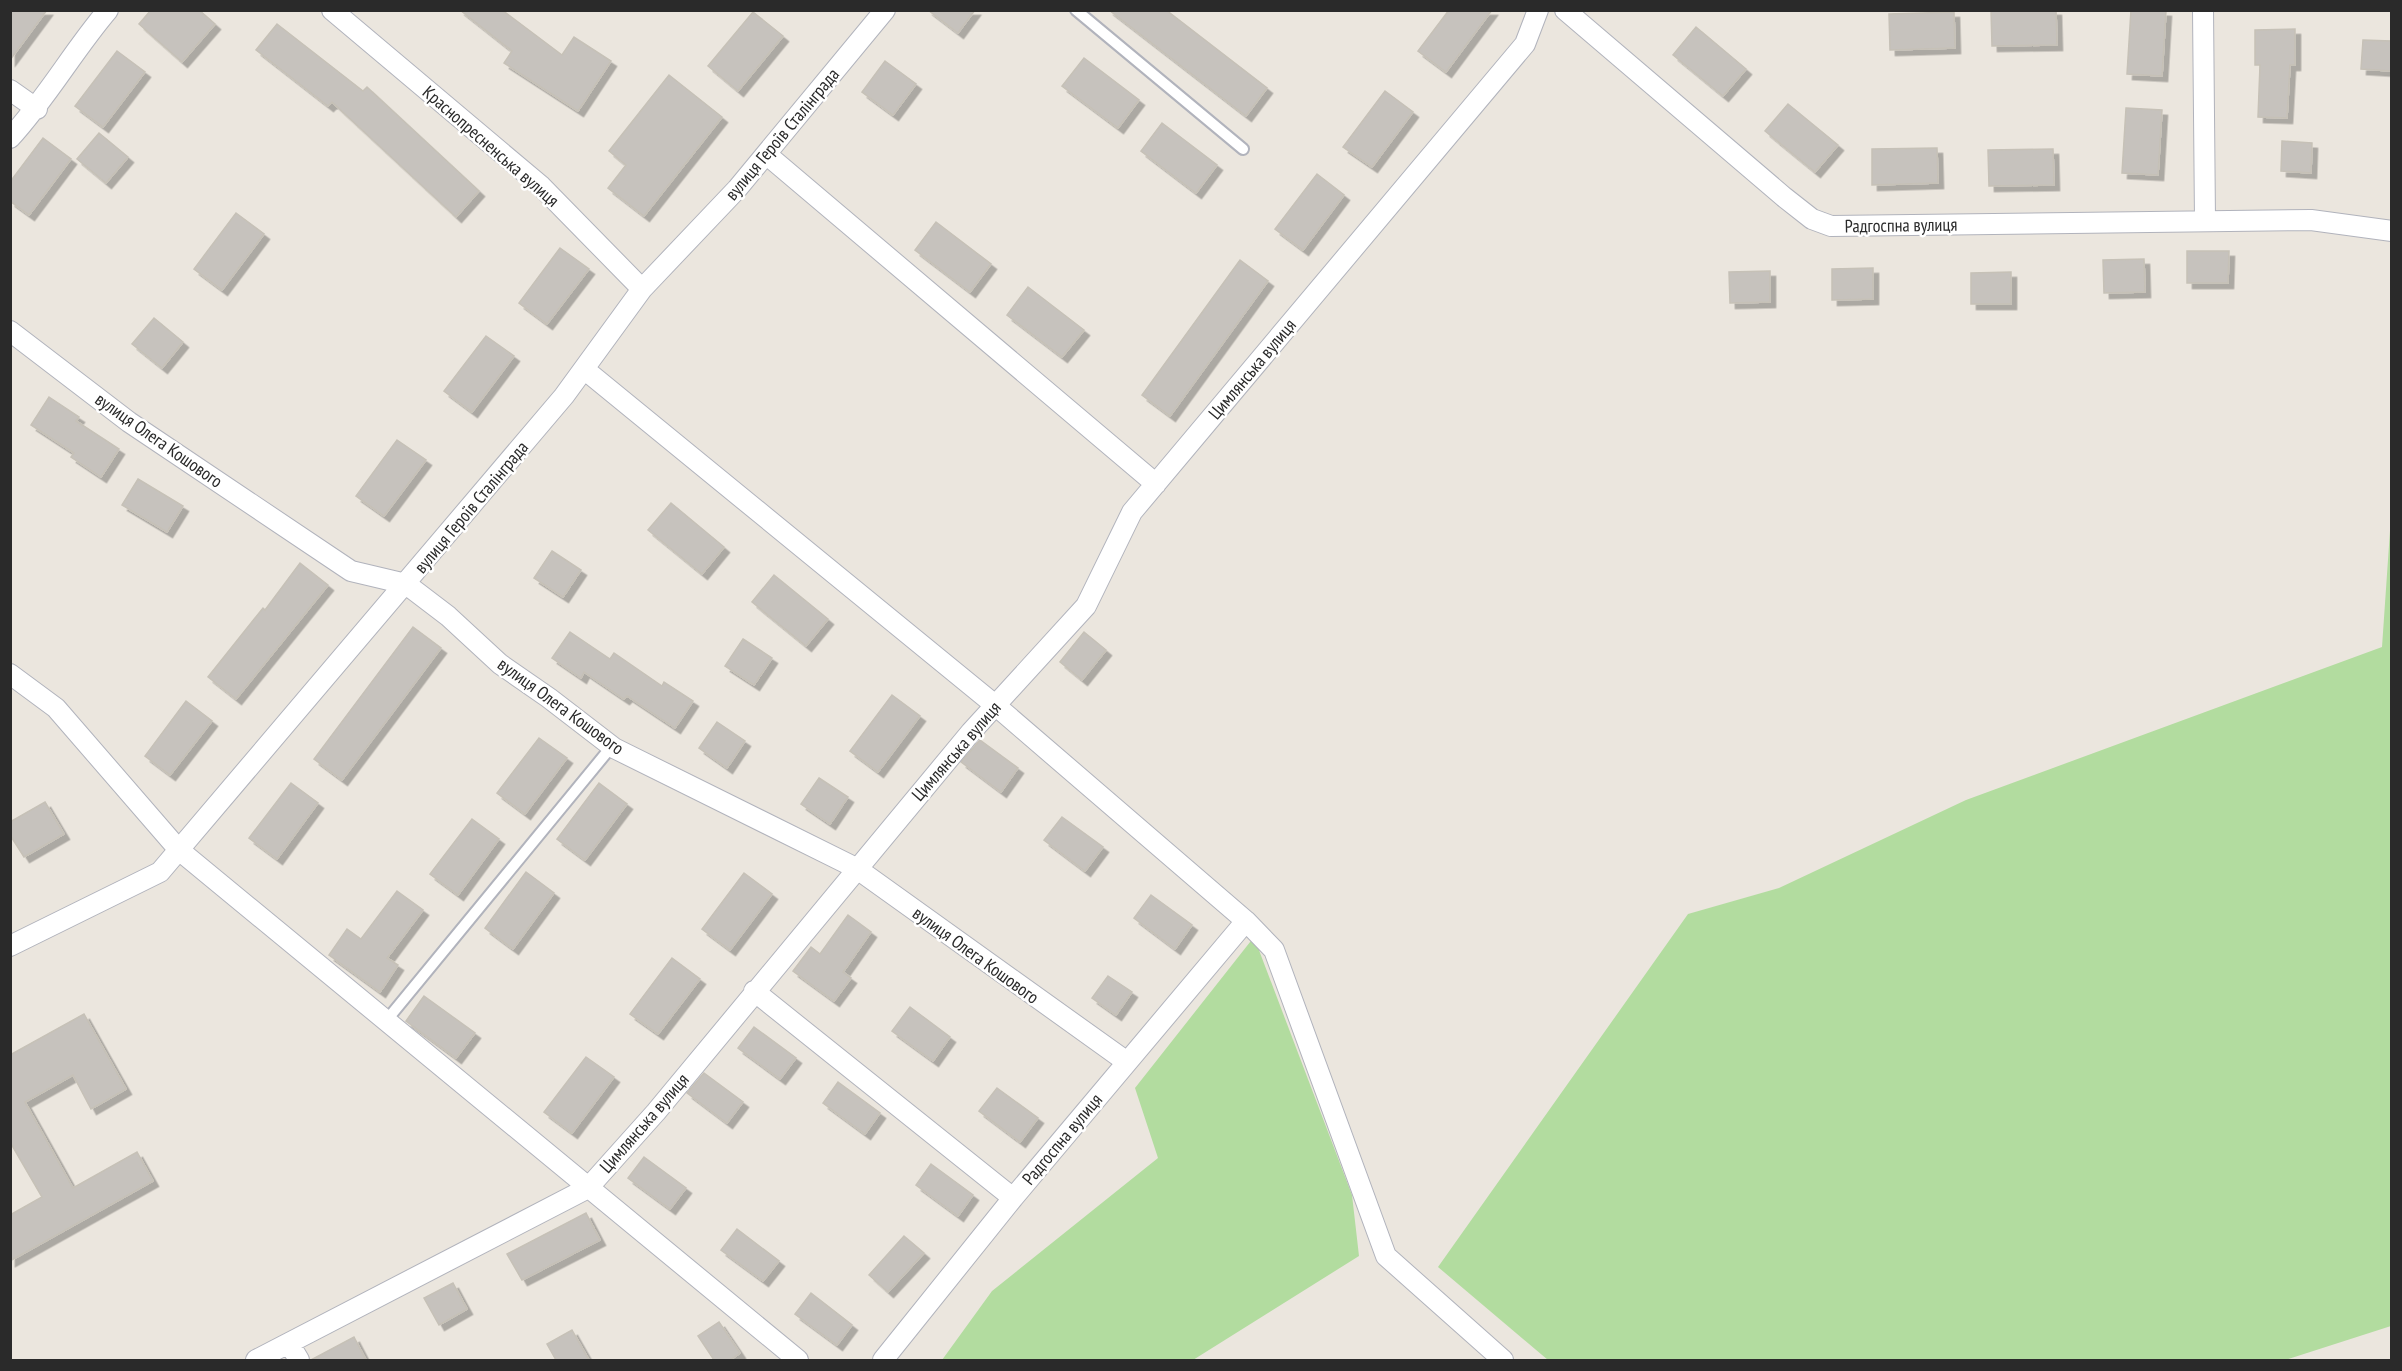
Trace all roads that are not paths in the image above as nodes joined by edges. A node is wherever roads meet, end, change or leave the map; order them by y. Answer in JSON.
{"nodes":[{"id":1,"x":108,"y":10,"type":"edge"},
{"id":2,"x":332,"y":10,"type":"edge"},
{"id":3,"x":885,"y":10,"type":"edge"},
{"id":4,"x":1076,"y":10,"type":"edge"},
{"id":5,"x":1538,"y":10,"type":"edge"},
{"id":6,"x":1565,"y":10,"type":"edge"},
{"id":7,"x":2203,"y":10,"type":"edge"},
{"id":8,"x":10,"y":90,"type":"edge"},
{"id":9,"x":37,"y":109,"type":"junction"},
{"id":10,"x":10,"y":138,"type":"edge"},
{"id":11,"x":1243,"y":149,"type":"dead end"},
{"id":12,"x":766,"y":154,"type":"junction"},
{"id":13,"x":2205,"y":220,"type":"junction"},
{"id":14,"x":2391,"y":231,"type":"edge"},
{"id":15,"x":642,"y":290,"type":"junction"},
{"id":16,"x":10,"y":331,"type":"edge"},
{"id":17,"x":584,"y":369,"type":"junction"},
{"id":18,"x":1156,"y":484,"type":"junction"},
{"id":19,"x":406,"y":584,"type":"junction"},
{"id":20,"x":10,"y":674,"type":"edge"},
{"id":21,"x":995,"y":705,"type":"junction"},
{"id":22,"x":612,"y":746,"type":"junction"},
{"id":23,"x":178,"y":850,"type":"junction"},
{"id":24,"x":856,"y":868,"type":"junction"},
{"id":25,"x":1246,"y":921,"type":"junction"},
{"id":26,"x":10,"y":946,"type":"edge"},
{"id":27,"x":754,"y":991,"type":"junction"},
{"id":28,"x":386,"y":1021,"type":"junction"},
{"id":29,"x":1127,"y":1062,"type":"junction"},
{"id":30,"x":588,"y":1188,"type":"junction"},
{"id":31,"x":1013,"y":1198,"type":"junction"},
{"id":32,"x":289,"y":1343,"type":"junction"},
{"id":33,"x":255,"y":1360,"type":"edge"},
{"id":34,"x":299,"y":1360,"type":"edge"},
{"id":35,"x":798,"y":1360,"type":"edge"},
{"id":36,"x":883,"y":1360,"type":"edge"},
{"id":37,"x":1503,"y":1360,"type":"edge"}],
"edges":[{"from":1,"to":9,"type":"street"},
{"from":2,"to":15,"type":"street","name":"Краснопресненська вулиця"},
{"from":3,"to":12,"type":"street","name":"вулиця Героїв Сталінграда"},
{"from":4,"to":11,"type":"lane"},
{"from":5,"to":18,"type":"street","name":"Цимлянська вулиця"},
{"from":6,"to":13,"type":"street","name":"Радгоспна вулиця"},
{"from":7,"to":13,"type":"street"},
{"from":8,"to":9,"type":"street"},
{"from":9,"to":10,"type":"street"},
{"from":12,"to":15,"type":"street","name":"вулиця Героїв Сталінграда"},
{"from":12,"to":18,"type":"street"},
{"from":13,"to":14,"type":"street","name":"Радгоспна вулиця"},
{"from":15,"to":17,"type":"street","name":"вулиця Героїв Сталінграда"},
{"from":16,"to":19,"type":"street","name":"вулиця Олега Кошового"},
{"from":17,"to":19,"type":"street","name":"вулиця Героїв Сталінграда"},
{"from":17,"to":21,"type":"street"},
{"from":18,"to":21,"type":"street","name":"Цимлянська вулиця"},
{"from":19,"to":22,"type":"street","name":"вулиця Олега Кошового"},
{"from":19,"to":23,"type":"street","name":"вулиця Героїв Сталінграда"},
{"from":20,"to":23,"type":"street"},
{"from":21,"to":24,"type":"street","name":"Цимлянська вулиця"},
{"from":21,"to":25,"type":"street"},
{"from":22,"to":24,"type":"street","name":"вулиця Олега Кошового"},
{"from":22,"to":28,"type":"lane"},
{"from":23,"to":26,"type":"street","name":"вулиця Героїв Сталінграда"},
{"from":23,"to":28,"type":"street"},
{"from":24,"to":27,"type":"street","name":"Цимлянська вулиця"},
{"from":24,"to":29,"type":"street","name":"вулиця Олега Кошового"},
{"from":25,"to":29,"type":"street","name":"Радгоспна вулиця"},
{"from":25,"to":37,"type":"street"},
{"from":27,"to":30,"type":"street","name":"Цимлянська вулиця"},
{"from":27,"to":31,"type":"street"},
{"from":28,"to":30,"type":"street"},
{"from":29,"to":31,"type":"street","name":"Радгоспна вулиця"},
{"from":30,"to":32,"type":"street","name":"Цимлянська вулиця"},
{"from":30,"to":35,"type":"street"},
{"from":31,"to":36,"type":"street","name":"Радгоспна вулиця"},
{"from":32,"to":33,"type":"street","name":"Цимлянська вулиця"},
{"from":32,"to":34,"type":"street"}]}
